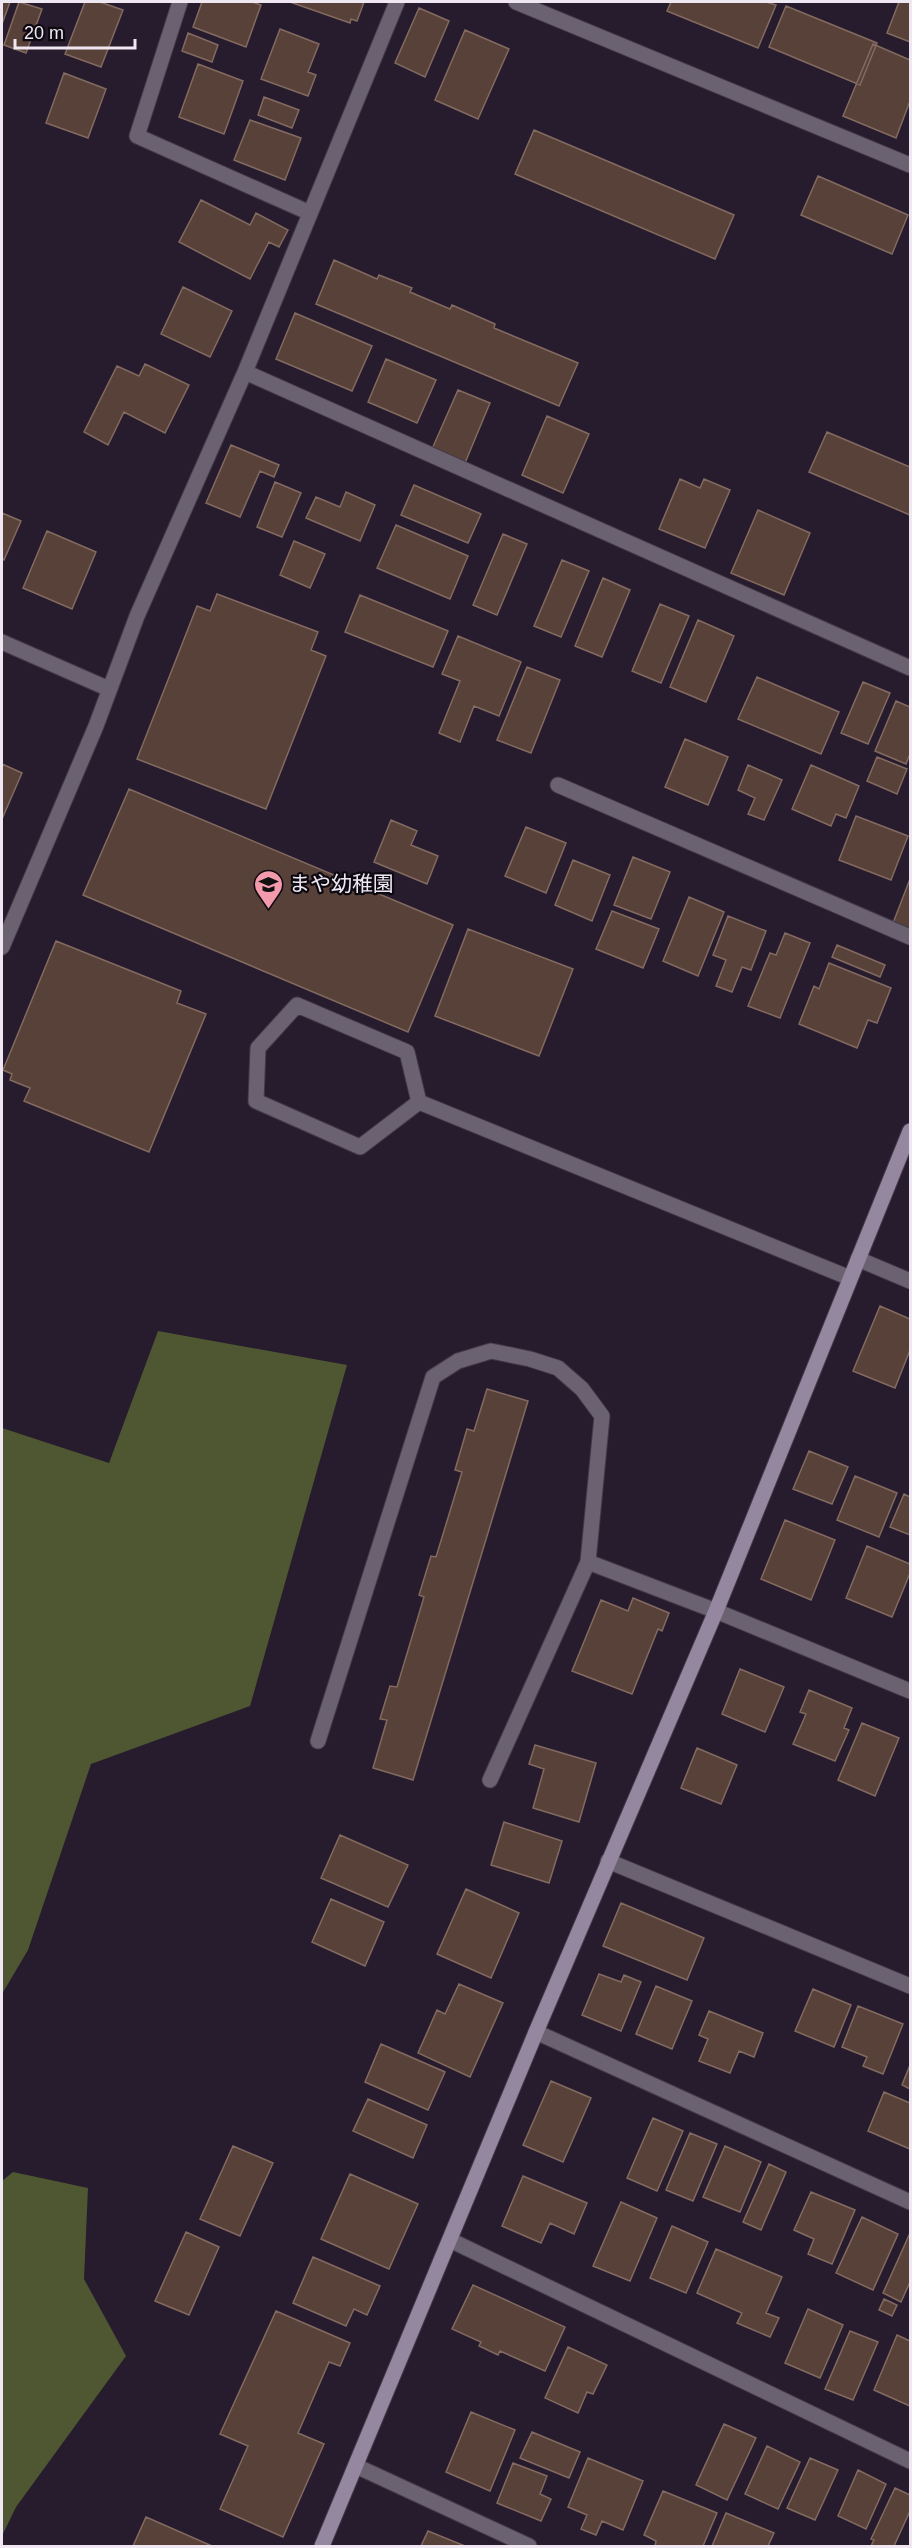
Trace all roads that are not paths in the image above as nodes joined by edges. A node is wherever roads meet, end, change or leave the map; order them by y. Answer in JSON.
{"nodes":[{"id":1,"x":180,"y":2,"type":"edge"},
{"id":2,"x":397,"y":2,"type":"edge"},
{"id":3,"x":516,"y":2,"type":"edge"},
{"id":4,"x":910,"y":165,"type":"edge"},
{"id":5,"x":310,"y":213,"type":"junction"},
{"id":6,"x":245,"y":372,"type":"junction"},
{"id":7,"x":2,"y":642,"type":"edge"},
{"id":8,"x":910,"y":668,"type":"edge"},
{"id":9,"x":109,"y":689,"type":"junction"},
{"id":10,"x":558,"y":785,"type":"dead end"},
{"id":11,"x":910,"y":937,"type":"edge"},
{"id":12,"x":2,"y":947,"type":"edge"},
{"id":13,"x":418,"y":1102,"type":"junction"},
{"id":14,"x":910,"y":1131,"type":"edge"},
{"id":15,"x":858,"y":1259,"type":"junction"},
{"id":16,"x":850,"y":1278,"type":"junction"},
{"id":17,"x":910,"y":1281,"type":"edge"},
{"id":18,"x":588,"y":1562,"type":"junction"},
{"id":19,"x":717,"y":1611,"type":"junction"},
{"id":20,"x":910,"y":1691,"type":"edge"},
{"id":21,"x":318,"y":1741,"type":"dead end"},
{"id":22,"x":490,"y":1780,"type":"dead end"},
{"id":23,"x":608,"y":1861,"type":"junction"},
{"id":24,"x":910,"y":1986,"type":"edge"},
{"id":25,"x":536,"y":2032,"type":"junction"},
{"id":26,"x":910,"y":2202,"type":"edge"},
{"id":27,"x":450,"y":2240,"type":"junction"},
{"id":28,"x":910,"y":2462,"type":"edge"},
{"id":29,"x":356,"y":2466,"type":"junction"},
{"id":30,"x":322,"y":2547,"type":"edge"},
{"id":31,"x":529,"y":2547,"type":"edge"}],
"edges":[{"from":1,"to":5,"type":"street"},
{"from":2,"to":5,"type":"street"},
{"from":3,"to":4,"type":"street"},
{"from":5,"to":6,"type":"street"},
{"from":6,"to":8,"type":"street"},
{"from":6,"to":9,"type":"street"},
{"from":7,"to":9,"type":"street"},
{"from":9,"to":12,"type":"street"},
{"from":10,"to":11,"type":"street"},
{"from":13,"to":13,"type":"street"},
{"from":13,"to":16,"type":"street"},
{"from":14,"to":15,"type":"street"},
{"from":15,"to":16,"type":"street"},
{"from":15,"to":17,"type":"street"},
{"from":16,"to":19,"type":"street"},
{"from":18,"to":19,"type":"street"},
{"from":18,"to":21,"type":"street"},
{"from":18,"to":22,"type":"street"},
{"from":19,"to":20,"type":"street"},
{"from":19,"to":23,"type":"street"},
{"from":23,"to":24,"type":"street"},
{"from":23,"to":25,"type":"street"},
{"from":25,"to":26,"type":"street"},
{"from":25,"to":27,"type":"street"},
{"from":27,"to":28,"type":"street"},
{"from":27,"to":29,"type":"street"},
{"from":29,"to":30,"type":"street"},
{"from":29,"to":31,"type":"street"}]}
